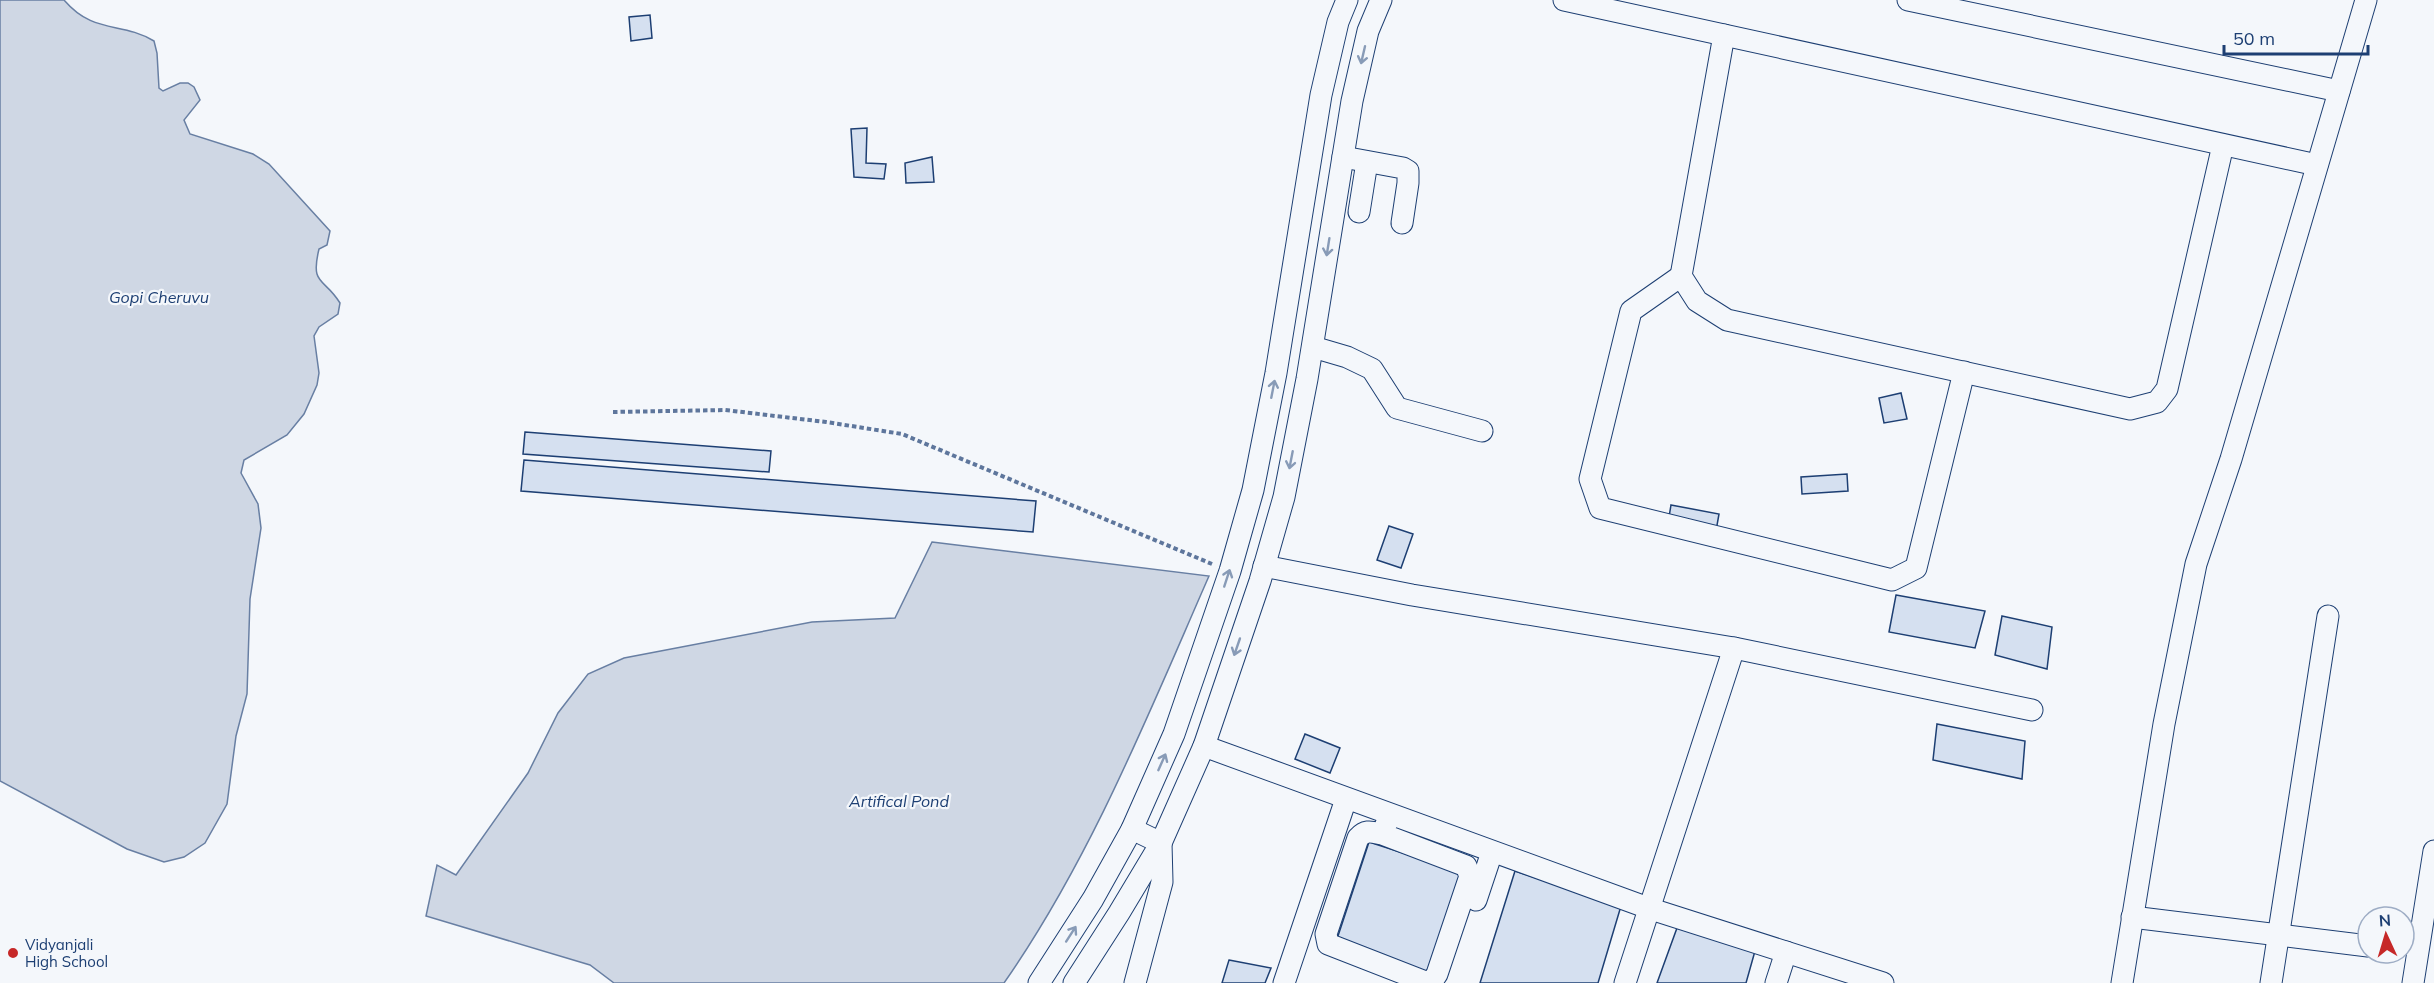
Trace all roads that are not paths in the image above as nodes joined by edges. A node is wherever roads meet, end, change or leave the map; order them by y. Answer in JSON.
{"nodes":[{"id":1,"x":1347,"y":0,"type":"edge"},
{"id":2,"x":1382,"y":0,"type":"edge"},
{"id":3,"x":1564,"y":0,"type":"edge"},
{"id":4,"x":1908,"y":0,"type":"edge"},
{"id":5,"x":2366,"y":0,"type":"edge"},
{"id":6,"x":1724,"y":35,"type":"junction"},
{"id":7,"x":2339,"y":91,"type":"junction"},
{"id":8,"x":2223,"y":145,"type":"junction"},
{"id":9,"x":1343,"y":157,"type":"junction"},
{"id":10,"x":1367,"y":162,"type":"junction"},
{"id":11,"x":2317,"y":165,"type":"junction"},
{"id":12,"x":1359,"y":212,"type":"dead end"},
{"id":13,"x":1402,"y":223,"type":"dead end"},
{"id":14,"x":1681,"y":276,"type":"junction"},
{"id":15,"x":1313,"y":347,"type":"junction"},
{"id":16,"x":1964,"y":372,"type":"junction"},
{"id":17,"x":1482,"y":431,"type":"dead end"},
{"id":18,"x":1264,"y":566,"type":"junction"},
{"id":19,"x":2328,"y":616,"type":"dead end"},
{"id":20,"x":1734,"y":648,"type":"junction"},
{"id":21,"x":2032,"y":710,"type":"dead end"},
{"id":22,"x":1204,"y":746,"type":"junction"},
{"id":23,"x":1346,"y":799,"type":"junction"},
{"id":24,"x":1386,"y":824,"type":"junction"},
{"id":25,"x":1132,"y":829,"type":"junction"},
{"id":26,"x":1450,"y":837,"type":"junction"},
{"id":27,"x":1161,"y":843,"type":"junction"},
{"id":28,"x":2434,"y":851,"type":"edge"},
{"id":29,"x":1492,"y":852,"type":"junction"},
{"id":30,"x":1443,"y":858,"type":"junction"},
{"id":31,"x":1651,"y":909,"type":"junction"},
{"id":32,"x":2132,"y":917,"type":"junction"},
{"id":33,"x":2279,"y":936,"type":"junction"},
{"id":34,"x":2356,"y":945,"type":"edge"},
{"id":35,"x":1786,"y":952,"type":"junction"},
{"id":36,"x":2419,"y":953,"type":"edge"},
{"id":37,"x":1039,"y":983,"type":"edge"},
{"id":38,"x":1074,"y":983,"type":"edge"},
{"id":39,"x":1135,"y":983,"type":"edge"},
{"id":40,"x":1284,"y":983,"type":"edge"},
{"id":41,"x":1448,"y":983,"type":"edge"},
{"id":42,"x":1625,"y":983,"type":"edge"},
{"id":43,"x":1776,"y":983,"type":"edge"},
{"id":44,"x":1883,"y":983,"type":"edge"},
{"id":45,"x":2122,"y":983,"type":"edge"},
{"id":46,"x":2271,"y":983,"type":"edge"},
{"id":47,"x":2413,"y":983,"type":"edge"}],
"edges":[{"from":25,"to":1,"type":"street","one_way":true},
{"from":2,"to":9,"type":"street","one_way":true},
{"from":3,"to":6,"type":"street"},
{"from":4,"to":7,"type":"street"},
{"from":5,"to":7,"type":"street"},
{"from":6,"to":8,"type":"street"},
{"from":6,"to":14,"type":"street"},
{"from":7,"to":11,"type":"street"},
{"from":8,"to":11,"type":"street"},
{"from":8,"to":16,"type":"street"},
{"from":9,"to":10,"type":"street"},
{"from":9,"to":15,"type":"street","one_way":true},
{"from":10,"to":12,"type":"street"},
{"from":10,"to":13,"type":"street"},
{"from":11,"to":32,"type":"street"},
{"from":14,"to":16,"type":"street"},
{"from":14,"to":16,"type":"street"},
{"from":15,"to":17,"type":"street"},
{"from":15,"to":18,"type":"street","one_way":true},
{"from":18,"to":20,"type":"street"},
{"from":18,"to":22,"type":"street","one_way":true},
{"from":19,"to":33,"type":"street"},
{"from":20,"to":21,"type":"street"},
{"from":20,"to":31,"type":"street"},
{"from":22,"to":23,"type":"street"},
{"from":22,"to":27,"type":"street"},
{"from":23,"to":24,"type":"street"},
{"from":23,"to":40,"type":"street"},
{"from":24,"to":26,"type":"street"},
{"from":24,"to":30,"type":"street"},
{"from":24,"to":30,"type":"street"},
{"from":25,"to":27,"type":"street"},
{"from":37,"to":25,"type":"street","one_way":true},
{"from":26,"to":29,"type":"street"},
{"from":26,"to":30,"type":"street"},
{"from":27,"to":38,"type":"street"},
{"from":27,"to":39,"type":"street"},
{"from":28,"to":36,"type":"street"},
{"from":29,"to":31,"type":"street"},
{"from":29,"to":41,"type":"street"},
{"from":31,"to":35,"type":"street"},
{"from":31,"to":42,"type":"street"},
{"from":32,"to":33,"type":"street"},
{"from":32,"to":45,"type":"street"},
{"from":33,"to":34,"type":"street"},
{"from":33,"to":46,"type":"street"},
{"from":35,"to":43,"type":"street"},
{"from":35,"to":44,"type":"street"},
{"from":36,"to":47,"type":"street"}]}
